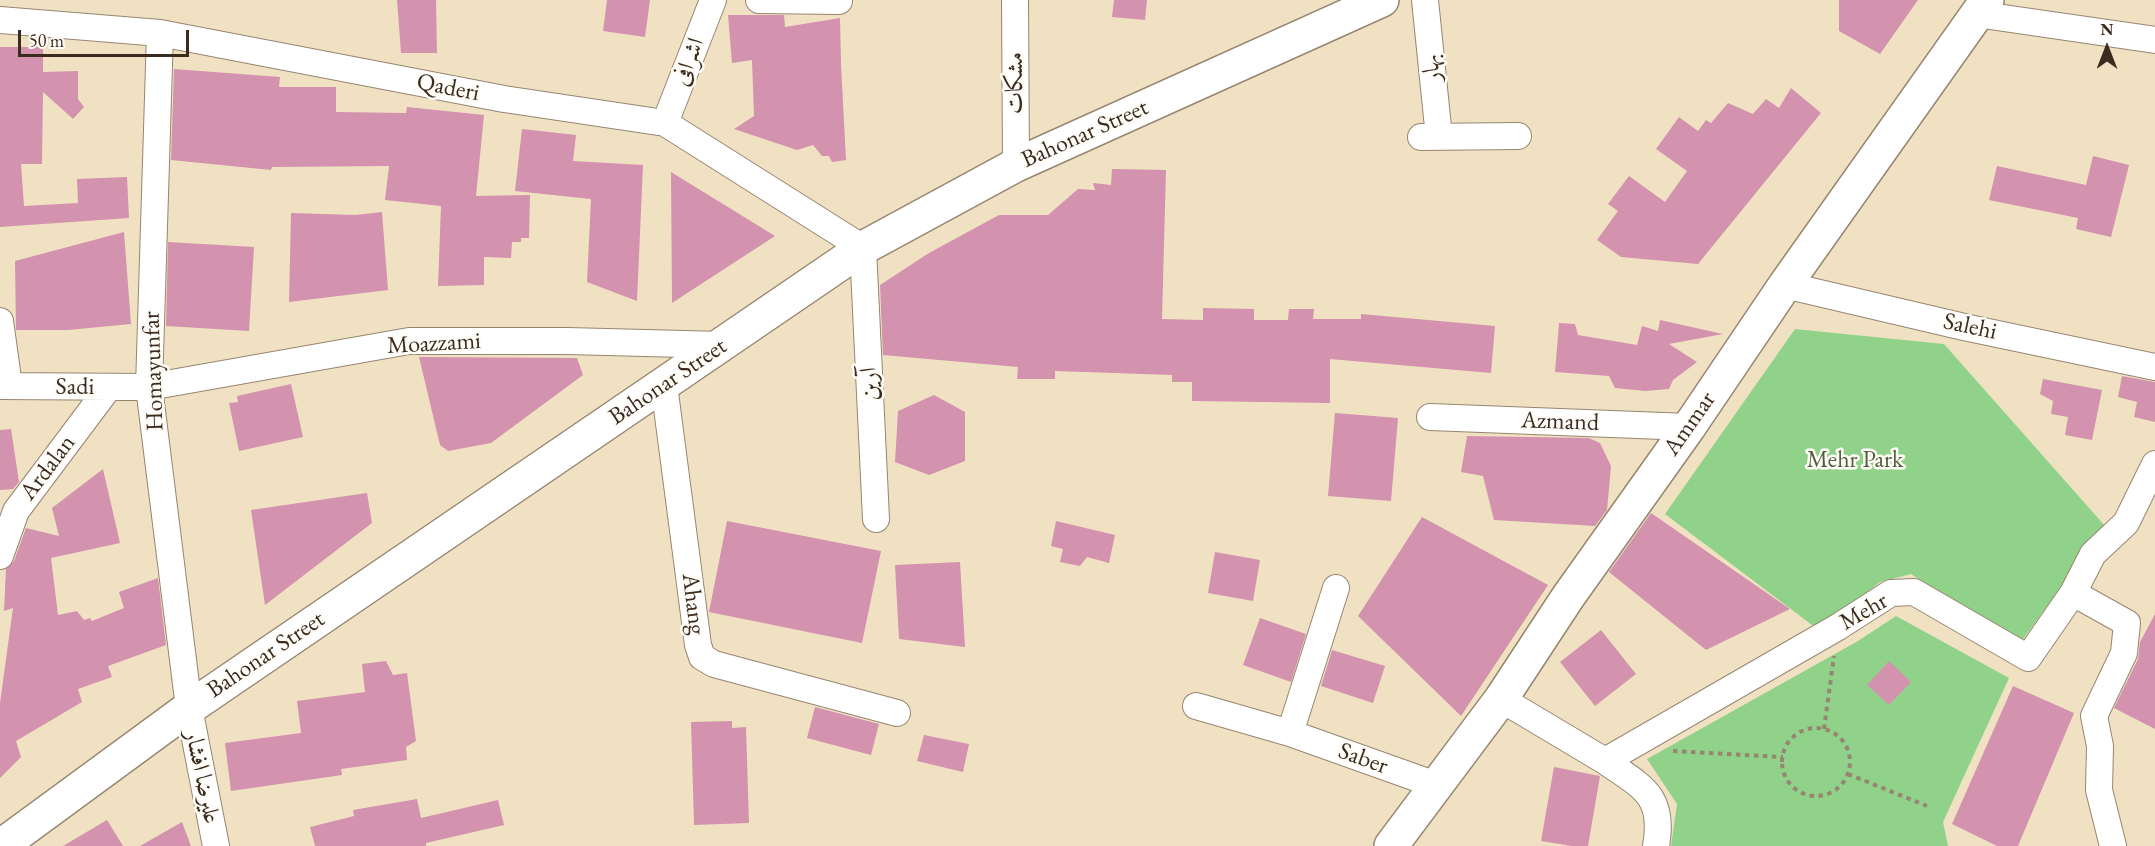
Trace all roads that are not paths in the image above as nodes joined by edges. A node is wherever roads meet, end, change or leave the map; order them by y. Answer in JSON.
{"nodes":[{"id":1,"x":713,"y":0,"type":"edge"},
{"id":2,"x":759,"y":0,"type":"edge"},
{"id":3,"x":1015,"y":0,"type":"edge"},
{"id":4,"x":1382,"y":0,"type":"edge"},
{"id":5,"x":1425,"y":0,"type":"edge"},
{"id":6,"x":839,"y":1,"type":"edge"},
{"id":7,"x":1981,"y":7,"type":"edge"},
{"id":8,"x":0,"y":20,"type":"edge"},
{"id":9,"x":160,"y":33,"type":"junction"},
{"id":10,"x":2155,"y":40,"type":"edge"},
{"id":11,"x":665,"y":123,"type":"junction"},
{"id":12,"x":1518,"y":136,"type":"dead end"},
{"id":13,"x":1016,"y":165,"type":"junction"},
{"id":14,"x":863,"y":248,"type":"junction"},
{"id":15,"x":1785,"y":285,"type":"junction"},
{"id":16,"x":0,"y":321,"type":"edge"},
{"id":17,"x":723,"y":345,"type":"junction"},
{"id":18,"x":2155,"y":367,"type":"edge"},
{"id":19,"x":664,"y":385,"type":"junction"},
{"id":20,"x":5,"y":386,"type":"edge"},
{"id":21,"x":110,"y":387,"type":"junction"},
{"id":22,"x":149,"y":387,"type":"junction"},
{"id":23,"x":1430,"y":417,"type":"dead end"},
{"id":24,"x":1689,"y":427,"type":"junction"},
{"id":25,"x":2155,"y":464,"type":"edge"},
{"id":26,"x":876,"y":519,"type":"dead end"},
{"id":27,"x":0,"y":556,"type":"edge"},
{"id":28,"x":1336,"y":588,"type":"dead end"},
{"id":29,"x":2073,"y":593,"type":"junction"},
{"id":30,"x":1500,"y":699,"type":"junction"},
{"id":31,"x":1196,"y":706,"type":"dead end"},
{"id":32,"x":189,"y":708,"type":"junction"},
{"id":33,"x":897,"y":713,"type":"dead end"},
{"id":34,"x":1290,"y":733,"type":"junction"},
{"id":35,"x":1605,"y":761,"type":"junction"},
{"id":36,"x":1436,"y":785,"type":"junction"},
{"id":37,"x":1,"y":846,"type":"edge"},
{"id":38,"x":216,"y":846,"type":"edge"},
{"id":39,"x":1391,"y":846,"type":"edge"},
{"id":40,"x":1656,"y":846,"type":"edge"},
{"id":41,"x":2113,"y":846,"type":"edge"}],
"edges":[{"from":1,"to":11,"type":"street","name":"اشرافی"},
{"from":2,"to":6,"type":"street"},
{"from":3,"to":13,"type":"street","name":"مشکات"},
{"from":4,"to":13,"type":"main road","name":"Bahonar Street"},
{"from":5,"to":12,"type":"street","name":"بهار"},
{"from":7,"to":10,"type":"street"},
{"from":7,"to":15,"type":"main road","name":"Ammar"},
{"from":8,"to":9,"type":"street","name":"Qaderi"},
{"from":9,"to":11,"type":"street","name":"Qaderi"},
{"from":9,"to":22,"type":"street","name":"Homayunfar"},
{"from":11,"to":14,"type":"street","name":"Qaderi"},
{"from":13,"to":14,"type":"main road","name":"Bahonar Street"},
{"from":14,"to":17,"type":"main road","name":"Bahonar Street"},
{"from":14,"to":26,"type":"street","name":"آرین"},
{"from":15,"to":18,"type":"street","name":"Salehi"},
{"from":15,"to":24,"type":"main road","name":"Ammar"},
{"from":16,"to":20,"type":"street"},
{"from":17,"to":19,"type":"main road","name":"Bahonar Street"},
{"from":17,"to":22,"type":"street","name":"Moazzami"},
{"from":19,"to":32,"type":"main road","name":"Bahonar Street"},
{"from":19,"to":33,"type":"street","name":"Ahang"},
{"from":20,"to":21,"type":"street","name":"Sadi"},
{"from":21,"to":22,"type":"street","name":"Sadi"},
{"from":21,"to":27,"type":"street","name":"Ardalan"},
{"from":22,"to":32,"type":"street","name":"Homayunfar"},
{"from":23,"to":24,"type":"street","name":"Azmand"},
{"from":24,"to":30,"type":"main road","name":"Ammar"},
{"from":25,"to":29,"type":"street","name":"Mehr"},
{"from":28,"to":34,"type":"street"},
{"from":29,"to":35,"type":"street","name":"Mehr"},
{"from":29,"to":41,"type":"street"},
{"from":30,"to":35,"type":"street"},
{"from":30,"to":36,"type":"main road","name":"Ammar"},
{"from":31,"to":34,"type":"street","name":"Saber"},
{"from":32,"to":37,"type":"main road","name":"Bahonar Street"},
{"from":32,"to":38,"type":"street","name":"علیرضا افشار"},
{"from":34,"to":36,"type":"street","name":"Saber"},
{"from":35,"to":40,"type":"street"},
{"from":36,"to":39,"type":"main road","name":"Ammar"}]}
